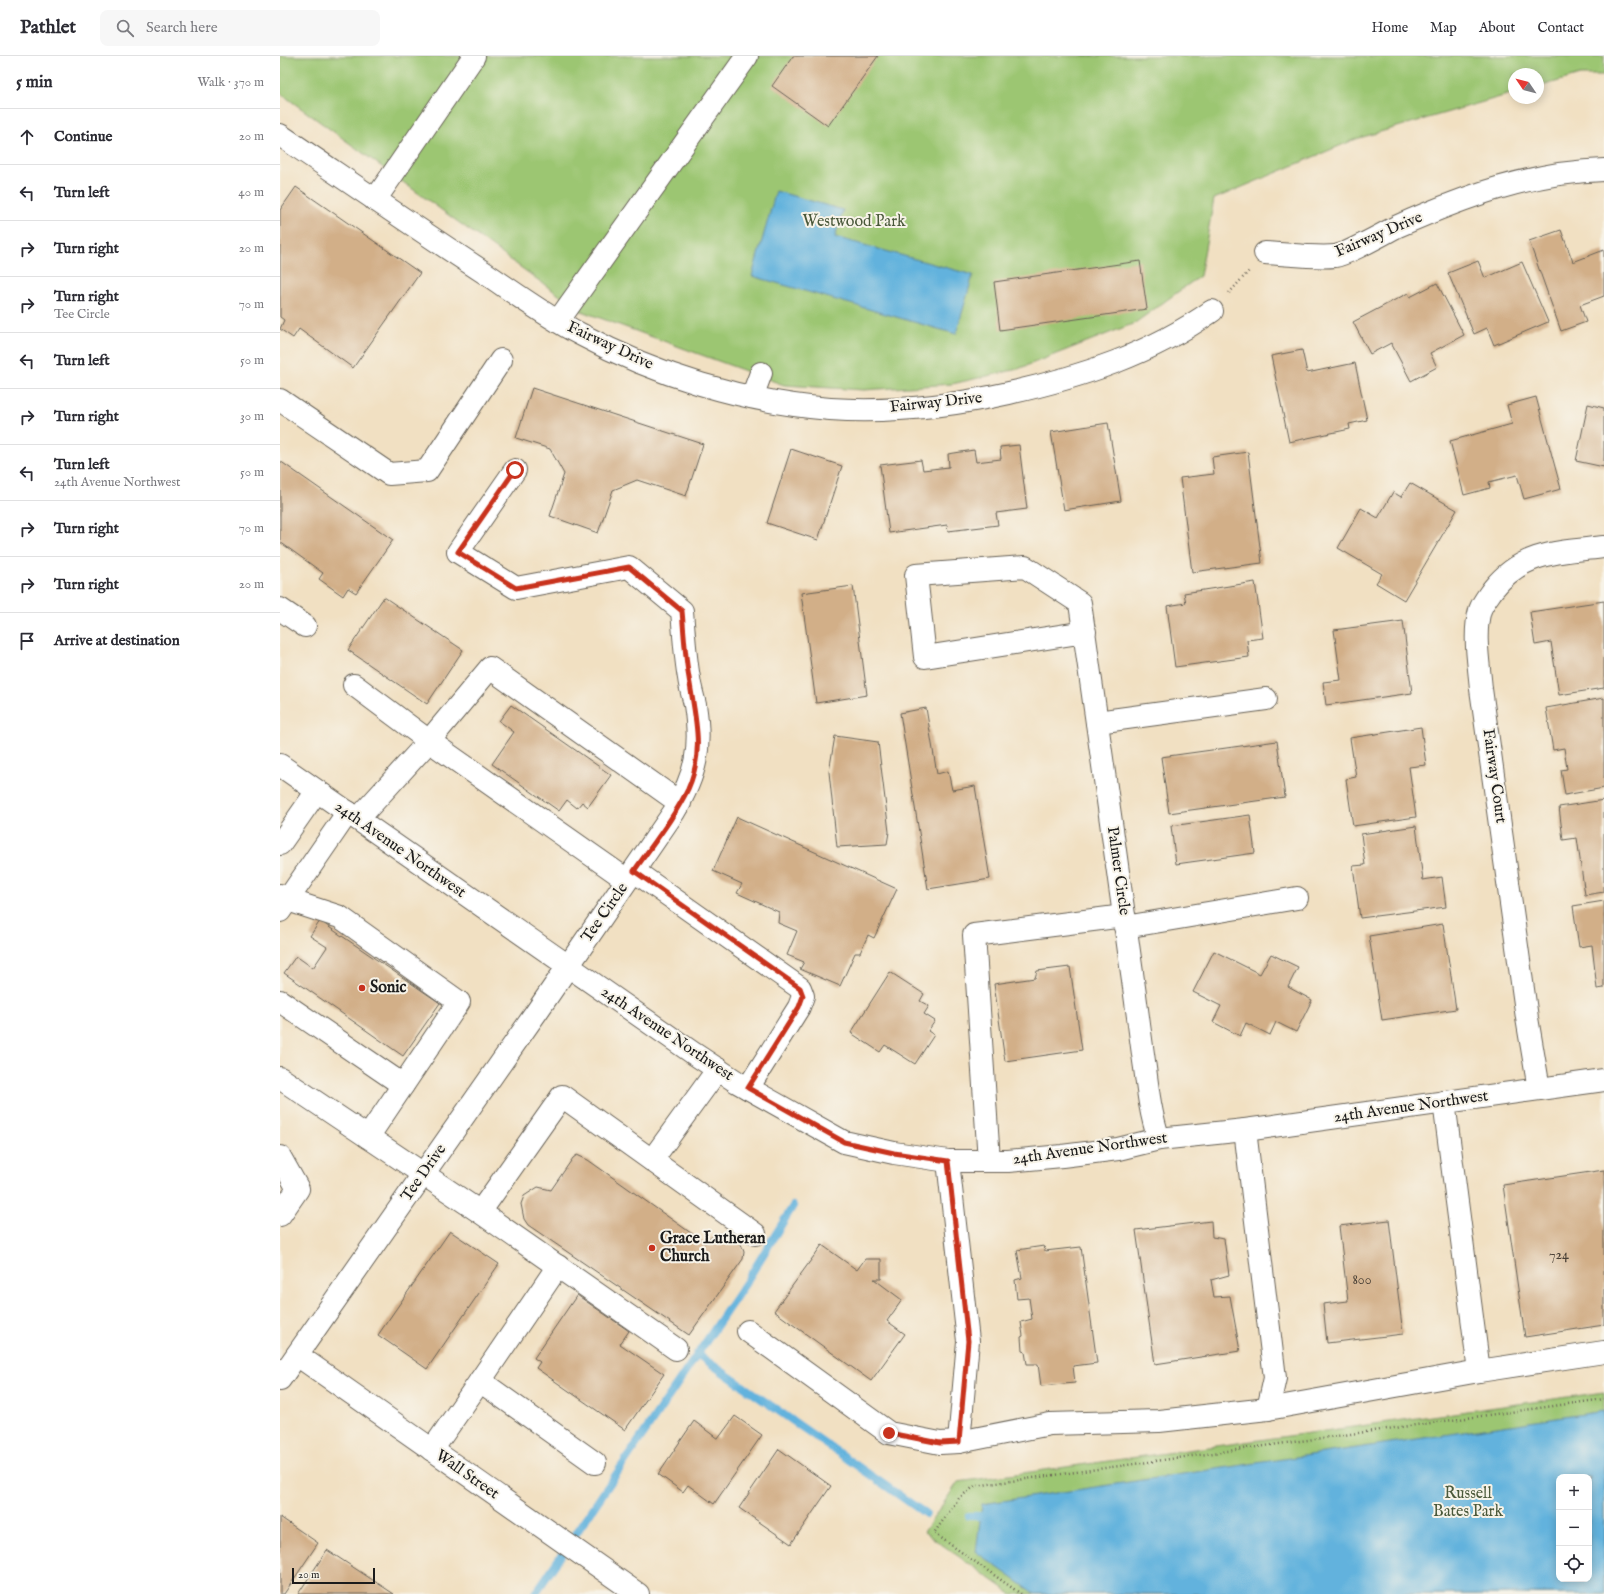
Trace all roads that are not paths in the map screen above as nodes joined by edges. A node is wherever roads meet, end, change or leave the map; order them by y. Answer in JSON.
{"nodes":[{"id":1,"x":474,"y":56,"type":"edge"},
{"id":2,"x":747,"y":56,"type":"edge"},
{"id":3,"x":280,"y":135,"type":"edge"},
{"id":4,"x":1604,"y":170,"type":"edge"},
{"id":5,"x":375,"y":200,"type":"junction"},
{"id":6,"x":1265,"y":253,"type":"road end"},
{"id":7,"x":1212,"y":311,"type":"road end"},
{"id":8,"x":558,"y":321,"type":"junction"},
{"id":9,"x":501,"y":360,"type":"dead end"},
{"id":10,"x":761,"y":373,"type":"dead end"},
{"id":11,"x":752,"y":397,"type":"junction"},
{"id":12,"x":280,"y":400,"type":"edge"},
{"id":13,"x":515,"y":470,"type":"dead end"},
{"id":14,"x":1604,"y":547,"type":"edge"},
{"id":15,"x":280,"y":609,"type":"edge"},
{"id":16,"x":305,"y":626,"type":"dead end"},
{"id":17,"x":1085,"y":632,"type":"junction"},
{"id":18,"x":354,"y":685,"type":"dead end"},
{"id":19,"x":1266,"y":699,"type":"dead end"},
{"id":20,"x":1097,"y":722,"type":"junction"},
{"id":21,"x":429,"y":741,"type":"junction"},
{"id":22,"x":280,"y":765,"type":"edge"},
{"id":23,"x":317,"y":791,"type":"junction"},
{"id":24,"x":680,"y":803,"type":"junction"},
{"id":25,"x":353,"y":816,"type":"junction"},
{"id":26,"x":280,"y":844,"type":"edge"},
{"id":27,"x":630,"y":876,"type":"junction"},
{"id":28,"x":1297,"y":898,"type":"dead end"},
{"id":29,"x":283,"y":902,"type":"edge"},
{"id":30,"x":1125,"y":922,"type":"junction"},
{"id":31,"x":567,"y":967,"type":"junction"},
{"id":32,"x":280,"y":1001,"type":"edge"},
{"id":33,"x":718,"y":1069,"type":"junction"},
{"id":34,"x":280,"y":1078,"type":"edge"},
{"id":35,"x":1604,"y":1080,"type":"edge"},
{"id":36,"x":403,"y":1085,"type":"junction"},
{"id":37,"x":748,"y":1088,"type":"junction"},
{"id":38,"x":1539,"y":1089,"type":"junction"},
{"id":39,"x":1444,"y":1102,"type":"junction"},
{"id":40,"x":1246,"y":1130,"type":"junction"},
{"id":41,"x":368,"y":1137,"type":"junction"},
{"id":42,"x":1159,"y":1139,"type":"junction"},
{"id":43,"x":280,"y":1157,"type":"edge"},
{"id":44,"x":652,"y":1160,"type":"junction"},
{"id":45,"x":948,"y":1161,"type":"junction"},
{"id":46,"x":989,"y":1161,"type":"junction"},
{"id":47,"x":423,"y":1174,"type":"junction"},
{"id":48,"x":480,"y":1212,"type":"junction"},
{"id":49,"x":280,"y":1215,"type":"edge"},
{"id":50,"x":755,"y":1234,"type":"dead end"},
{"id":51,"x":558,"y":1266,"type":"junction"},
{"id":52,"x":748,"y":1331,"type":"dead end"},
{"id":53,"x":676,"y":1349,"type":"dead end"},
{"id":54,"x":1604,"y":1352,"type":"edge"},
{"id":55,"x":297,"y":1355,"type":"junction"},
{"id":56,"x":1479,"y":1371,"type":"junction"},
{"id":57,"x":280,"y":1379,"type":"edge"},
{"id":58,"x":480,"y":1381,"type":"junction"},
{"id":59,"x":1268,"y":1409,"type":"junction"},
{"id":60,"x":959,"y":1442,"type":"junction"},
{"id":61,"x":432,"y":1450,"type":"junction"},
{"id":62,"x":595,"y":1463,"type":"dead end"},
{"id":63,"x":638,"y":1594,"type":"edge"}],
"edges":[{"from":1,"to":5,"type":"street"},
{"from":2,"to":8,"type":"street"},
{"from":3,"to":5,"type":"street","name":"Fairway Drive"},
{"from":4,"to":6,"type":"street","name":"Fairway Drive"},
{"from":5,"to":8,"type":"street","name":"Fairway Drive"},
{"from":7,"to":11,"type":"street","name":"Fairway Drive"},
{"from":8,"to":11,"type":"street","name":"Fairway Drive"},
{"from":9,"to":12,"type":"street"},
{"from":10,"to":11,"type":"street"},
{"from":13,"to":24,"type":"street","name":"Tee Circle"},
{"from":14,"to":38,"type":"street","name":"Fairway Court"},
{"from":15,"to":16,"type":"street"},
{"from":17,"to":17,"type":"street","name":"Palmer Circle"},
{"from":17,"to":20,"type":"street","name":"Palmer Circle"},
{"from":18,"to":21,"type":"street"},
{"from":19,"to":20,"type":"street"},
{"from":20,"to":30,"type":"street","name":"Palmer Circle"},
{"from":21,"to":24,"type":"street"},
{"from":21,"to":25,"type":"street"},
{"from":21,"to":27,"type":"street"},
{"from":22,"to":23,"type":"street","name":"24th Avenue Northwest"},
{"from":23,"to":25,"type":"street","name":"24th Avenue Northwest"},
{"from":23,"to":26,"type":"street"},
{"from":24,"to":27,"type":"street","name":"Tee Circle"},
{"from":25,"to":29,"type":"street"},
{"from":25,"to":31,"type":"street","name":"24th Avenue Northwest"},
{"from":27,"to":31,"type":"street","name":"Tee Circle"},
{"from":27,"to":37,"type":"street"},
{"from":28,"to":30,"type":"street"},
{"from":29,"to":36,"type":"street"},
{"from":30,"to":42,"type":"street","name":"Palmer Circle"},
{"from":30,"to":46,"type":"street"},
{"from":31,"to":33,"type":"street","name":"24th Avenue Northwest"},
{"from":31,"to":47,"type":"street","name":"Tee Drive"},
{"from":32,"to":36,"type":"street"},
{"from":33,"to":37,"type":"street","name":"24th Avenue Northwest"},
{"from":33,"to":44,"type":"street"},
{"from":34,"to":41,"type":"street"},
{"from":35,"to":38,"type":"street","name":"24th Avenue Northwest"},
{"from":36,"to":41,"type":"street"},
{"from":37,"to":45,"type":"street","name":"24th Avenue Northwest"},
{"from":38,"to":39,"type":"street","name":"24th Avenue Northwest"},
{"from":39,"to":40,"type":"street","name":"24th Avenue Northwest"},
{"from":39,"to":56,"type":"street"},
{"from":40,"to":42,"type":"street","name":"24th Avenue Northwest"},
{"from":40,"to":59,"type":"street"},
{"from":41,"to":47,"type":"street"},
{"from":42,"to":46,"type":"street","name":"24th Avenue Northwest"},
{"from":43,"to":49,"type":"street"},
{"from":44,"to":48,"type":"street"},
{"from":44,"to":50,"type":"street"},
{"from":45,"to":46,"type":"street","name":"24th Avenue Northwest"},
{"from":45,"to":60,"type":"street"},
{"from":47,"to":48,"type":"street"},
{"from":47,"to":55,"type":"street","name":"Tee Drive"},
{"from":48,"to":51,"type":"street"},
{"from":51,"to":53,"type":"street"},
{"from":51,"to":58,"type":"street"},
{"from":52,"to":60,"type":"street"},
{"from":54,"to":56,"type":"street"},
{"from":55,"to":57,"type":"street","name":"Tee Drive"},
{"from":55,"to":61,"type":"street","name":"Wall Street"},
{"from":56,"to":59,"type":"street"},
{"from":58,"to":61,"type":"street"},
{"from":58,"to":62,"type":"street"},
{"from":59,"to":60,"type":"street"},
{"from":61,"to":63,"type":"street","name":"Wall Street"}]}
